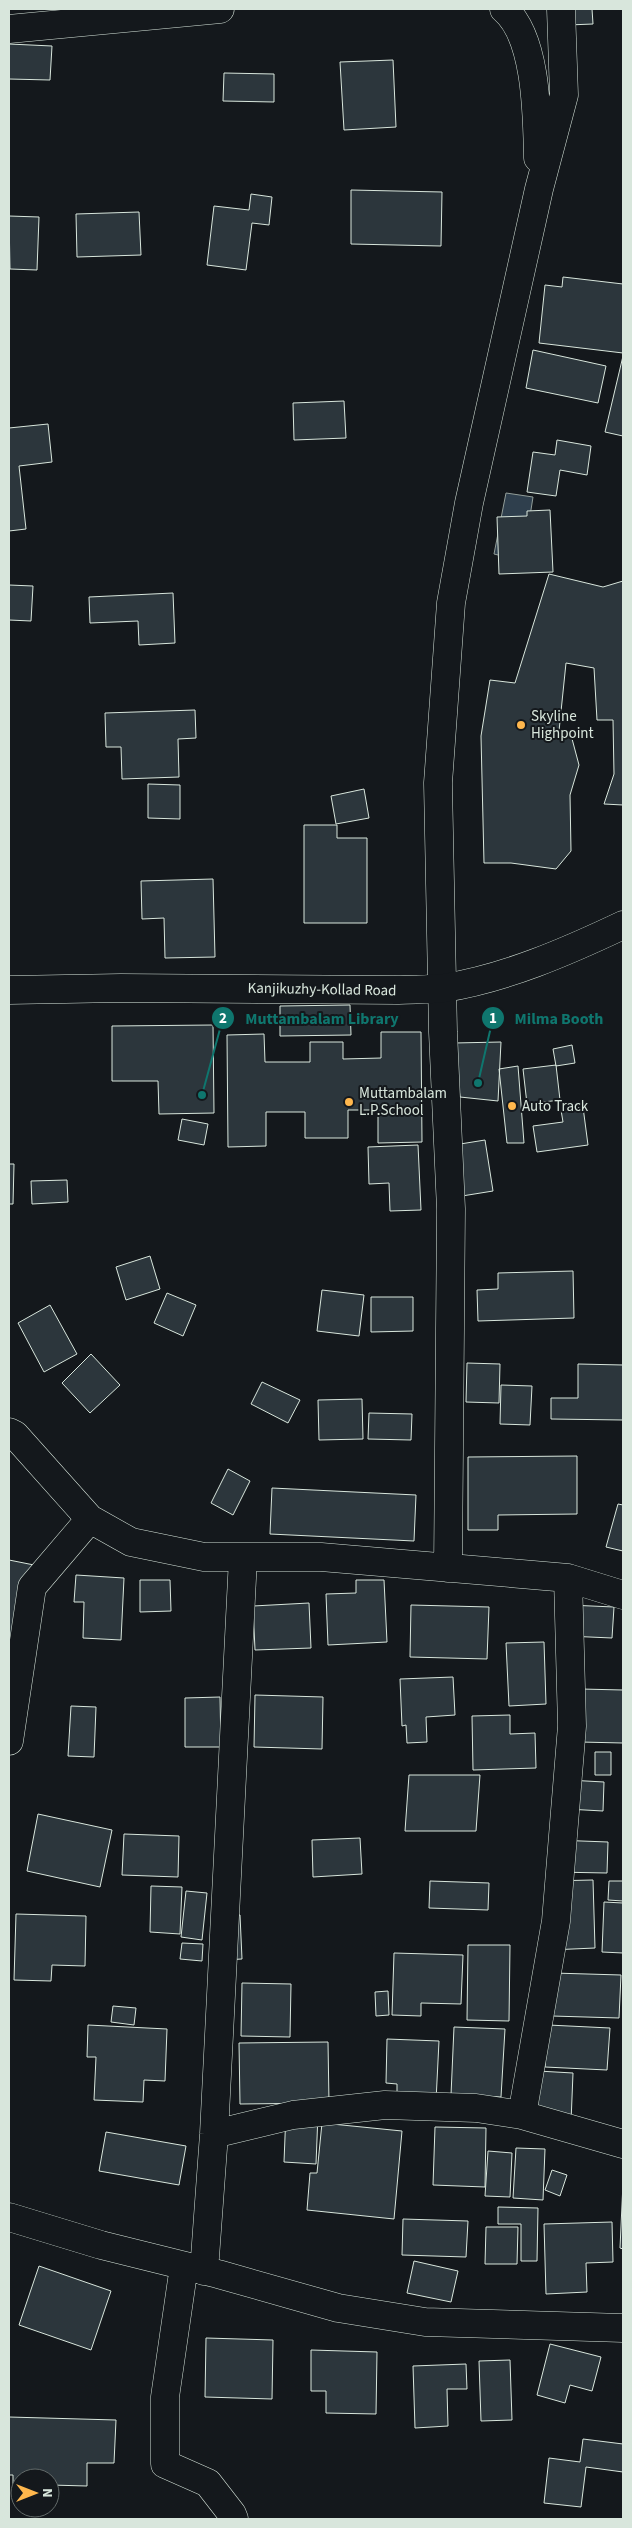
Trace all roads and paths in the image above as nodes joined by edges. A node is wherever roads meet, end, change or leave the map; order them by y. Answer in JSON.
{"nodes":[{"id":1,"x":220,"y":9,"type":"edge"},
{"id":2,"x":504,"y":9,"type":"edge"},
{"id":3,"x":561,"y":9,"type":"edge"},
{"id":4,"x":9,"y":29,"type":"edge"},
{"id":5,"x":538,"y":189,"type":"junction"},
{"id":6,"x":623,"y":926,"type":"edge"},
{"id":7,"x":443,"y":988,"type":"junction"},
{"id":8,"x":9,"y":990,"type":"edge"},
{"id":9,"x":9,"y":1432,"type":"edge"},
{"id":10,"x":90,"y":1519,"type":"junction"},
{"id":11,"x":243,"y":1558,"type":"junction"},
{"id":12,"x":448,"y":1568,"type":"junction"},
{"id":13,"x":568,"y":1578,"type":"junction"},
{"id":14,"x":623,"y":1595,"type":"edge"},
{"id":15,"x":9,"y":1741,"type":"edge"},
{"id":16,"x":522,"y":2115,"type":"junction"},
{"id":17,"x":214,"y":2134,"type":"junction"},
{"id":18,"x":623,"y":2144,"type":"edge"},
{"id":19,"x":9,"y":2217,"type":"edge"},
{"id":20,"x":194,"y":2268,"type":"junction"},
{"id":21,"x":623,"y":2328,"type":"edge"},
{"id":22,"x":234,"y":2519,"type":"edge"}],
"edges":[{"from":1,"to":4,"type":"street"},
{"from":2,"to":5,"type":"street"},
{"from":3,"to":5,"type":"street"},
{"from":5,"to":7,"type":"street"},
{"from":6,"to":7,"type":"street","name":"Kanjikuzhy-Kollad Road"},
{"from":7,"to":8,"type":"street","name":"Kanjikuzhy-Kollad Road"},
{"from":7,"to":12,"type":"street"},
{"from":9,"to":10,"type":"street"},
{"from":10,"to":11,"type":"street"},
{"from":10,"to":15,"type":"street"},
{"from":11,"to":12,"type":"street"},
{"from":11,"to":17,"type":"street"},
{"from":12,"to":13,"type":"street"},
{"from":13,"to":14,"type":"street"},
{"from":13,"to":16,"type":"street"},
{"from":16,"to":17,"type":"street"},
{"from":16,"to":18,"type":"street"},
{"from":17,"to":20,"type":"street"},
{"from":19,"to":20,"type":"street"},
{"from":20,"to":21,"type":"street"},
{"from":20,"to":22,"type":"street"}]}
